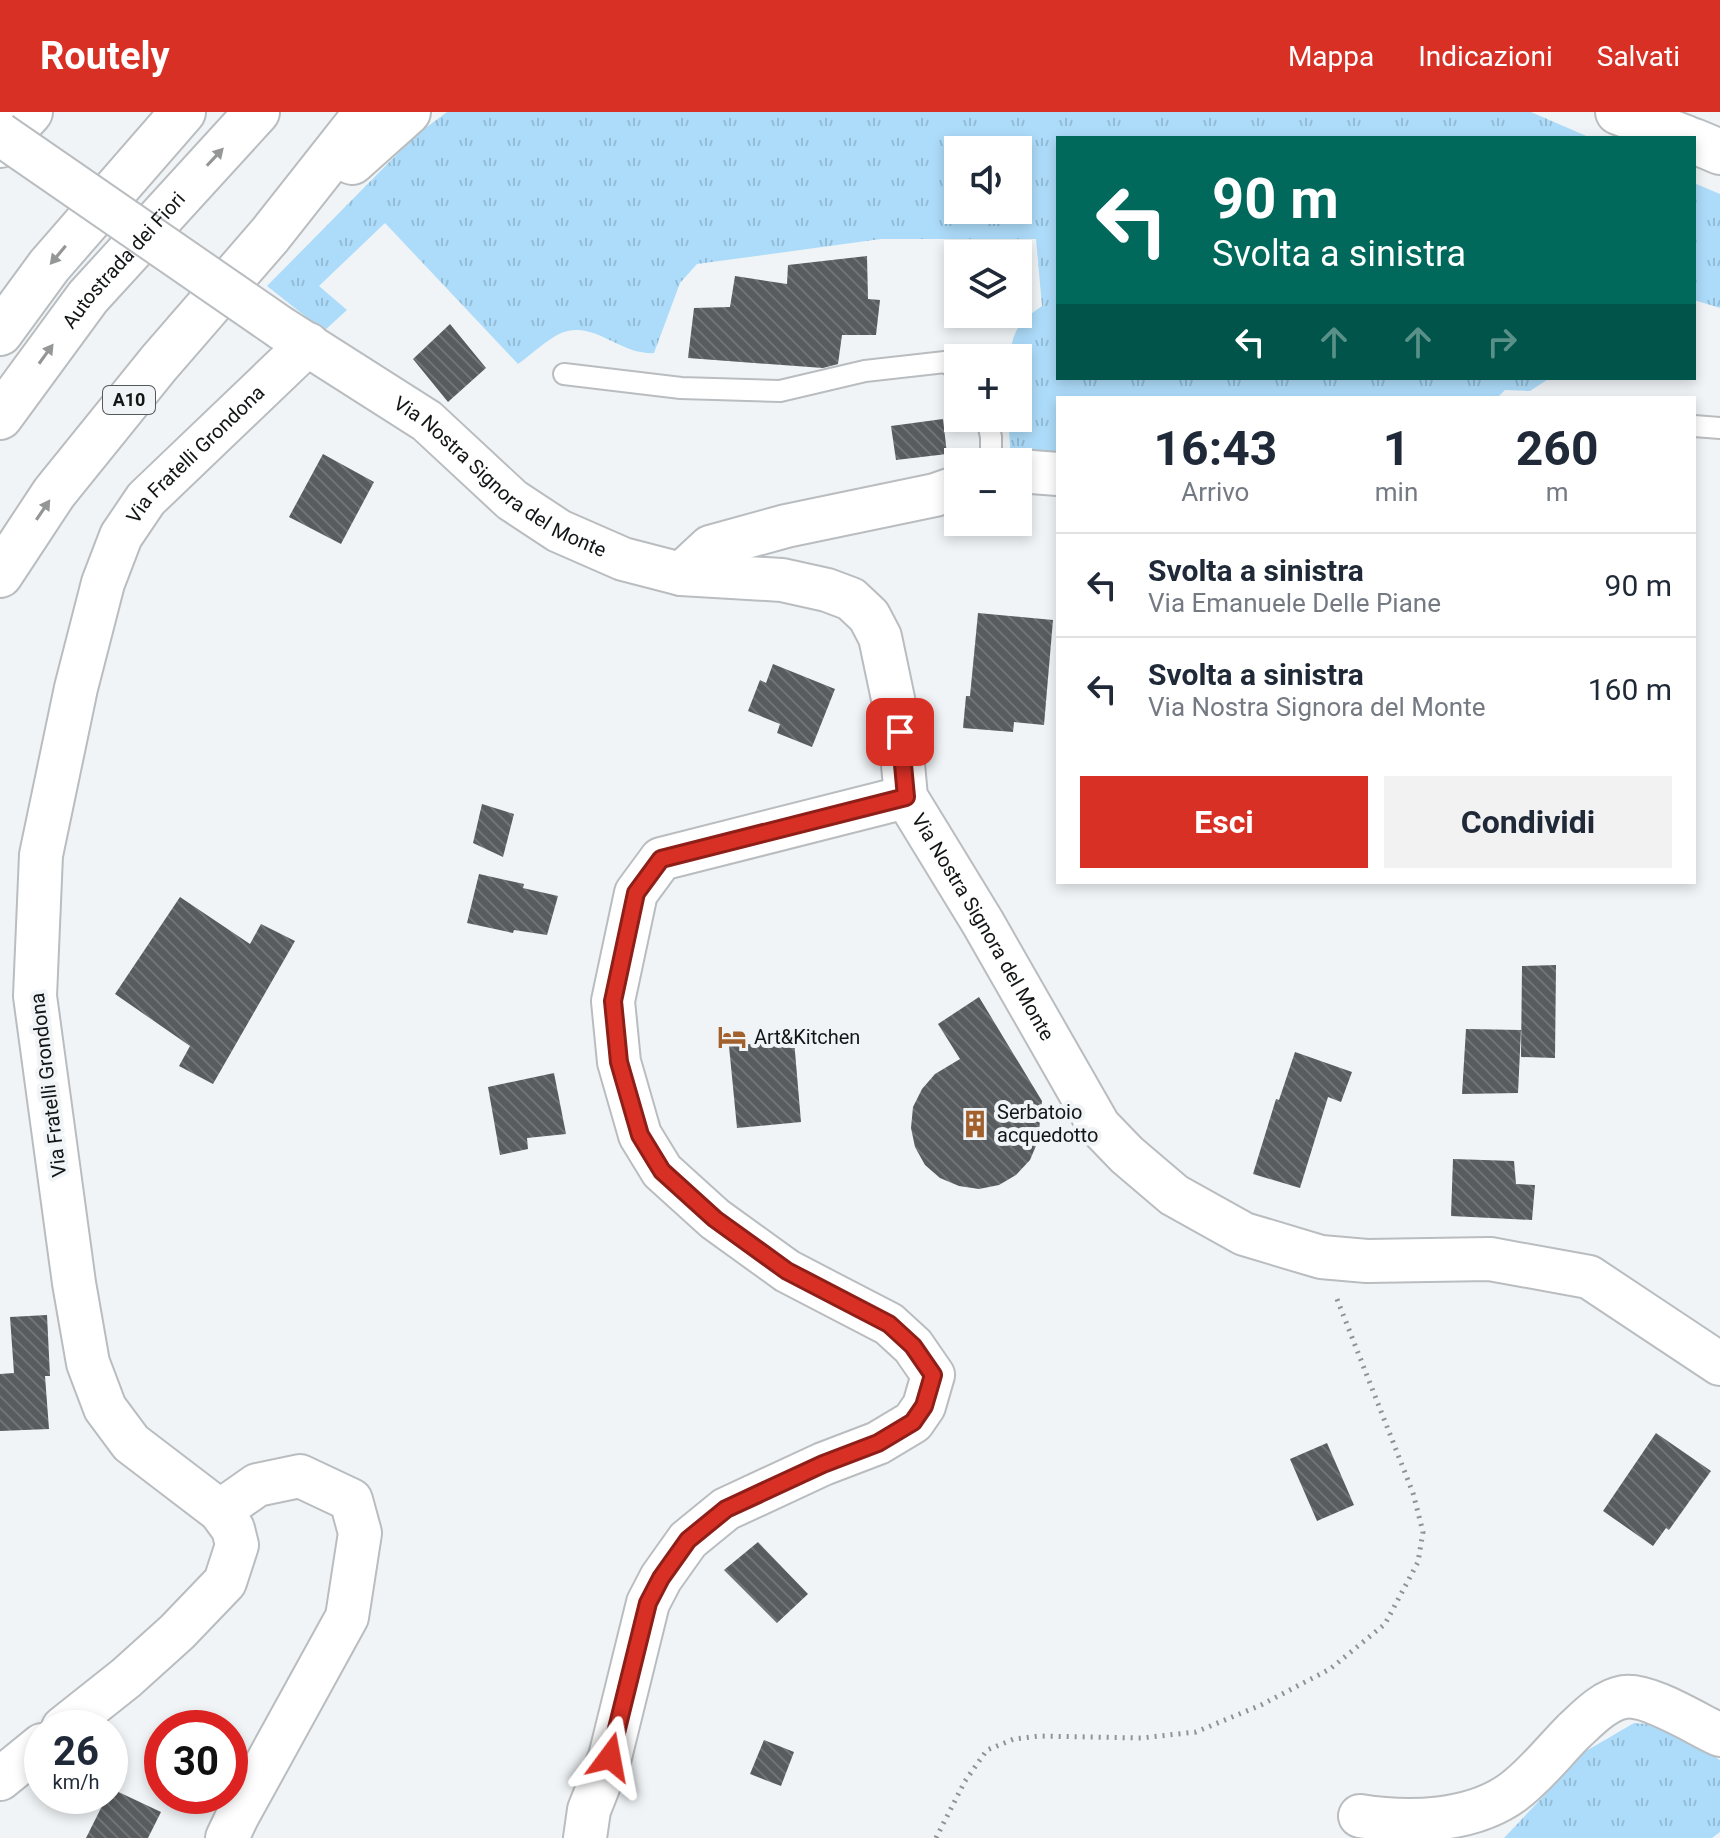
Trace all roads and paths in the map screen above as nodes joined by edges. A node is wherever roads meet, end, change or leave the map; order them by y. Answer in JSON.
{"nodes":[{"id":1,"x":30,"y":112,"type":"edge"},
{"id":2,"x":183,"y":112,"type":"edge"},
{"id":3,"x":257,"y":112,"type":"edge"},
{"id":4,"x":367,"y":112,"type":"edge"},
{"id":5,"x":408,"y":112,"type":"edge"},
{"id":6,"x":1618,"y":112,"type":"edge"},
{"id":7,"x":0,"y":134,"type":"edge"},
{"id":8,"x":1681,"y":136,"type":"edge"},
{"id":9,"x":1696,"y":142,"type":"edge"},
{"id":10,"x":0,"y":145,"type":"edge"},
{"id":11,"x":1720,"y":152,"type":"edge"},
{"id":12,"x":270,"y":235,"type":"junction"},
{"id":13,"x":0,"y":333,"type":"edge"},
{"id":14,"x":294,"y":336,"type":"junction"},
{"id":15,"x":944,"y":362,"type":"edge"},
{"id":16,"x":564,"y":374,"type":"dead end"},
{"id":17,"x":0,"y":417,"type":"edge"},
{"id":18,"x":1696,"y":426,"type":"edge"},
{"id":19,"x":1720,"y":428,"type":"edge"},
{"id":20,"x":1032,"y":472,"type":"edge"},
{"id":21,"x":1056,"y":474,"type":"edge"},
{"id":22,"x":944,"y":492,"type":"edge"},
{"id":23,"x":681,"y":574,"type":"junction"},
{"id":24,"x":0,"y":575,"type":"edge"},
{"id":25,"x":906,"y":797,"type":"junction"},
{"id":26,"x":1321,"y":1257,"type":"junction"},
{"id":27,"x":1720,"y":1364,"type":"edge"},
{"id":28,"x":220,"y":1511,"type":"junction"},
{"id":29,"x":85,"y":1710,"type":"edge"},
{"id":30,"x":1720,"y":1735,"type":"edge"},
{"id":31,"x":24,"y":1760,"type":"edge"},
{"id":32,"x":0,"y":1779,"type":"edge"},
{"id":33,"x":1360,"y":1816,"type":"dead end"},
{"id":34,"x":1470,"y":1824,"type":"edge"},
{"id":35,"x":227,"y":1838,"type":"edge"},
{"id":36,"x":585,"y":1838,"type":"edge"},
{"id":37,"x":936,"y":1838,"type":"edge"}],
"edges":[{"from":1,"to":10,"type":"highway"},
{"from":2,"to":13,"type":"highway","one_way":true},
{"from":17,"to":3,"type":"highway","name":"Autostrada dei Fiori","one_way":true},
{"from":4,"to":12,"type":"highway","number":"A10"},
{"from":5,"to":12,"type":"highway"},
{"from":6,"to":8,"type":"highway"},
{"from":7,"to":14,"type":"street","name":"Via Nostra Signora del Monte","bridge":true},
{"from":9,"to":11,"type":"highway"},
{"from":24,"to":12,"type":"highway","number":"A10","one_way":true},
{"from":14,"to":23,"type":"street","name":"Via Nostra Signora del Monte"},
{"from":14,"to":28,"type":"street","name":"Via Fratelli Grondona"},
{"from":15,"to":16,"type":"lane"},
{"from":18,"to":19,"type":"lane"},
{"from":20,"to":21,"type":"street"},
{"from":22,"to":23,"type":"street"},
{"from":23,"to":25,"type":"street","name":"Via Nostra Signora del Monte"},
{"from":25,"to":26,"type":"street","name":"Via Nostra Signora del Monte"},
{"from":25,"to":36,"type":"street"},
{"from":26,"to":27,"type":"street","name":"Via Nostra Signora del Monte"},
{"from":26,"to":37,"type":"path"},
{"from":28,"to":29,"type":"street","name":"Via Fratelli Grondona"},
{"from":28,"to":35,"type":"street"},
{"from":30,"to":34,"type":"street"},
{"from":31,"to":32,"type":"street"},
{"from":33,"to":34,"type":"street"}]}
